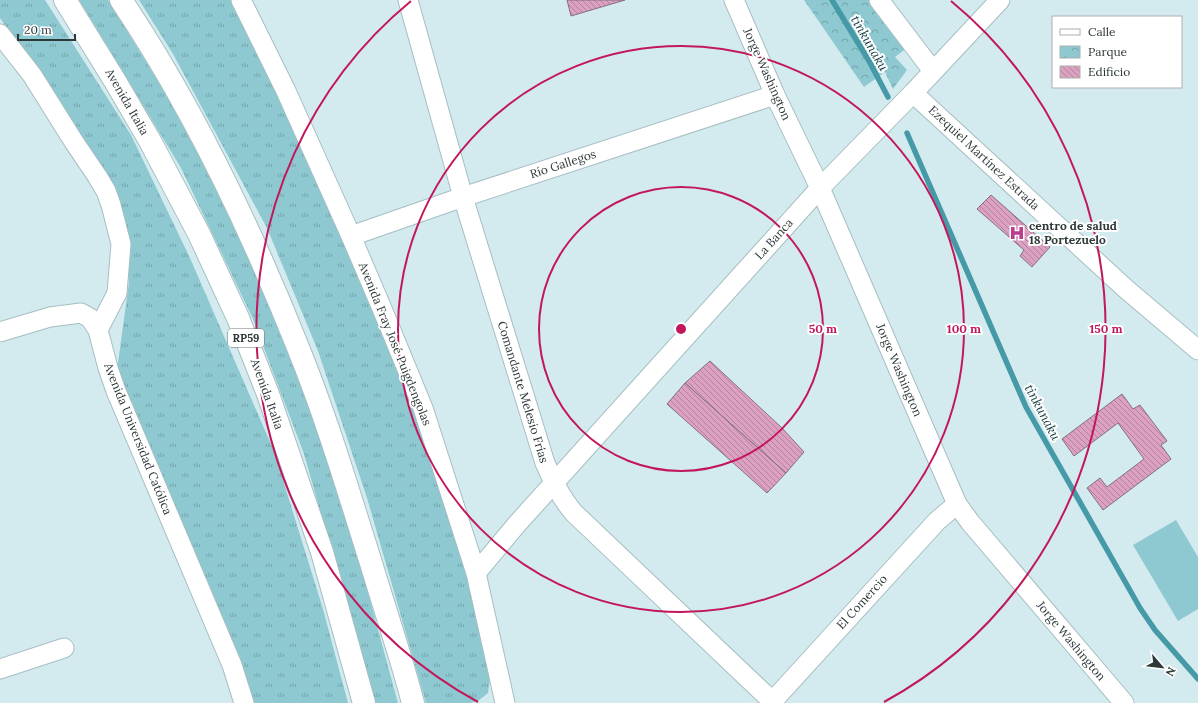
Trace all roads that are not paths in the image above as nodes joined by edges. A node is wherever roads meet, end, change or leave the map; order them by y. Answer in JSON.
{"nodes":[{"id":1,"x":65,"y":0,"type":"edge"},
{"id":2,"x":121,"y":0,"type":"edge"},
{"id":3,"x":241,"y":0,"type":"edge"},
{"id":4,"x":408,"y":0,"type":"edge"},
{"id":5,"x":734,"y":0,"type":"edge"},
{"id":6,"x":879,"y":0,"type":"edge"},
{"id":7,"x":1000,"y":0,"type":"edge"},
{"id":8,"x":0,"y":34,"type":"edge"},
{"id":9,"x":933,"y":71,"type":"junction"},
{"id":10,"x":913,"y":93,"type":"junction"},
{"id":11,"x":775,"y":95,"type":"junction"},
{"id":12,"x":820,"y":188,"type":"junction"},
{"id":13,"x":463,"y":197,"type":"junction"},
{"id":14,"x":351,"y":236,"type":"junction"},
{"id":15,"x":98,"y":330,"type":"junction"},
{"id":16,"x":0,"y":332,"type":"edge"},
{"id":17,"x":1198,"y":350,"type":"edge"},
{"id":18,"x":554,"y":483,"type":"junction"},
{"id":19,"x":957,"y":504,"type":"junction"},
{"id":20,"x":476,"y":573,"type":"junction"},
{"id":21,"x":64,"y":648,"type":"dead end"},
{"id":22,"x":0,"y":669,"type":"edge"},
{"id":23,"x":413,"y":701,"type":"edge"},
{"id":24,"x":772,"y":702,"type":"edge"},
{"id":25,"x":244,"y":703,"type":"edge"},
{"id":26,"x":364,"y":703,"type":"edge"},
{"id":27,"x":505,"y":703,"type":"edge"},
{"id":28,"x":1124,"y":703,"type":"edge"}],
"edges":[{"from":1,"to":26,"type":"main road","name":"Avenida Italia","number":"RP59"},
{"from":2,"to":23,"type":"main road"},
{"from":3,"to":14,"type":"street","name":"Avenida Fray José Puigdengolas"},
{"from":4,"to":13,"type":"street","name":"Comandante Melesio Frías"},
{"from":5,"to":11,"type":"street","name":"Jorge Washington"},
{"from":6,"to":9,"type":"street"},
{"from":7,"to":9,"type":"street","name":"La Banca"},
{"from":8,"to":15,"type":"street"},
{"from":9,"to":10,"type":"street","name":"La Banca"},
{"from":10,"to":12,"type":"street","name":"La Banca"},
{"from":10,"to":17,"type":"street","name":"Ezequiel Martínez Estrada"},
{"from":11,"to":12,"type":"street","name":"Jorge Washington"},
{"from":11,"to":13,"type":"street","name":"Río Gallegos"},
{"from":12,"to":18,"type":"street","name":"La Banca"},
{"from":12,"to":19,"type":"street","name":"Jorge Washington"},
{"from":13,"to":14,"type":"street","name":"Río Gallegos"},
{"from":13,"to":18,"type":"street","name":"Comandante Melesio Frías"},
{"from":14,"to":20,"type":"street","name":"Avenida Fray José Puigdengolas"},
{"from":15,"to":16,"type":"street"},
{"from":15,"to":25,"type":"street","name":"Avenida Universidad Católica"},
{"from":18,"to":20,"type":"street","name":"La Banca"},
{"from":18,"to":24,"type":"street","name":"Comandante Melesio Frías"},
{"from":19,"to":24,"type":"street","name":"El Comercio"},
{"from":19,"to":28,"type":"street","name":"Jorge Washington"},
{"from":20,"to":27,"type":"street","name":"Avenida Fray José Puigdengolas"},
{"from":21,"to":22,"type":"street"}]}
